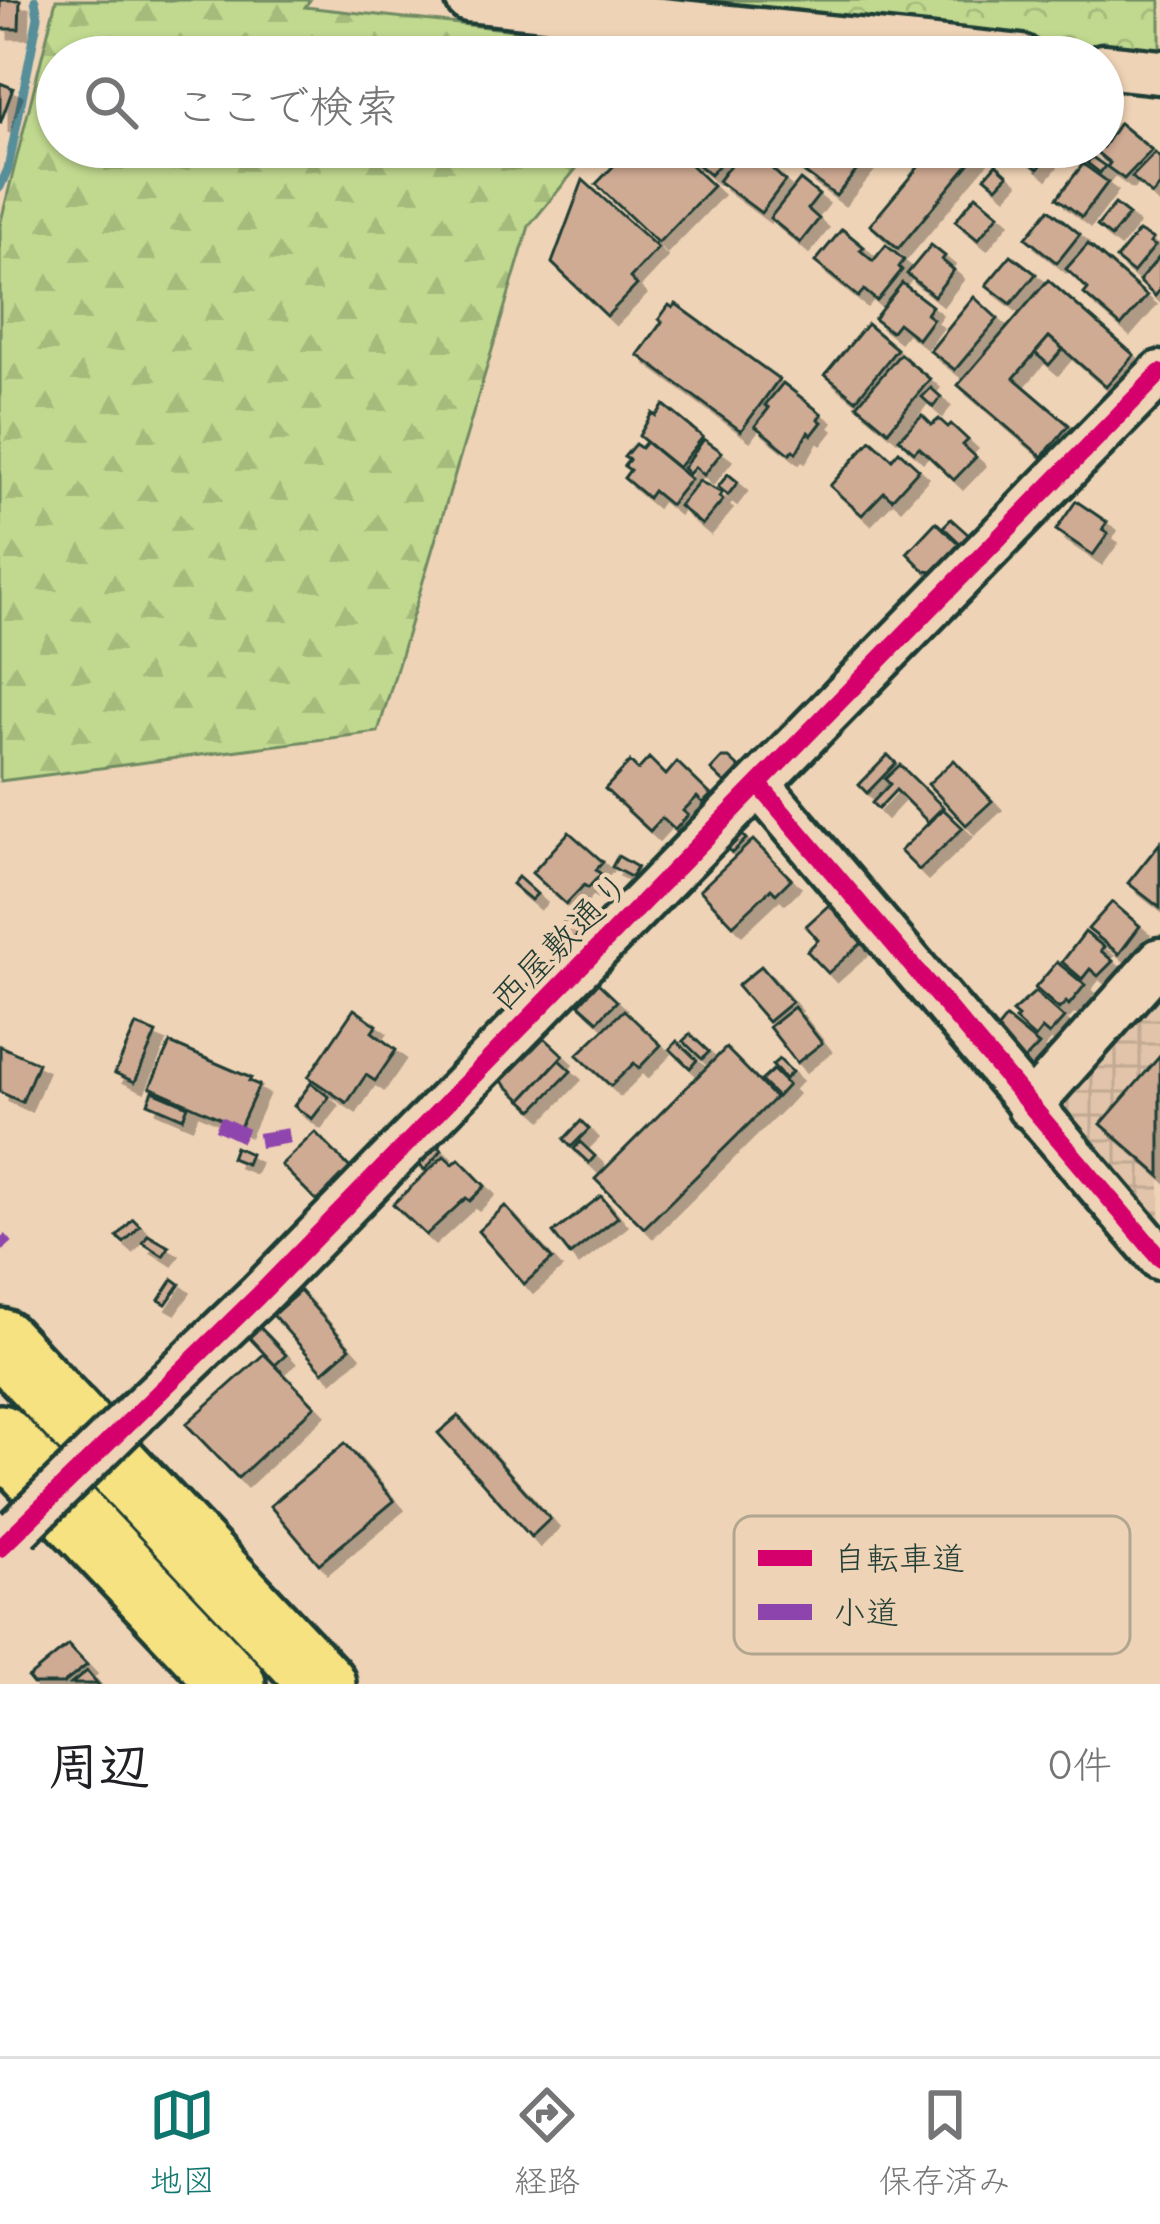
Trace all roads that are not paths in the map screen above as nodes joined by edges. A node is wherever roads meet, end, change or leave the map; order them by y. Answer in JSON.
{"nodes":[{"id":1,"x":468,"y":0,"type":"edge"},
{"id":2,"x":817,"y":36,"type":"edge"},
{"id":3,"x":1124,"y":68,"type":"edge"},
{"id":4,"x":1160,"y":72,"type":"edge"},
{"id":5,"x":1160,"y":374,"type":"edge"},
{"id":6,"x":760,"y":786,"type":"junction"},
{"id":7,"x":1160,"y":959,"type":"edge"},
{"id":8,"x":1029,"y":1107,"type":"junction"},
{"id":9,"x":1160,"y":1258,"type":"edge"},
{"id":10,"x":0,"y":1341,"type":"edge"},
{"id":11,"x":0,"y":1437,"type":"edge"},
{"id":12,"x":9,"y":1538,"type":"edge"},
{"id":13,"x":233,"y":1684,"type":"edge"},
{"id":14,"x":323,"y":1684,"type":"edge"}],
"edges":[{"from":1,"to":2,"type":"street"},
{"from":3,"to":4,"type":"street"},
{"from":5,"to":6,"type":"street","name":"西屋敷通り"},
{"from":6,"to":8,"type":"street"},
{"from":6,"to":12,"type":"street","name":"西屋敷通り","bridge":true},
{"from":7,"to":8,"type":"street"},
{"from":8,"to":9,"type":"street"},
{"from":10,"to":14,"type":"highway"},
{"from":11,"to":13,"type":"highway"}]}
